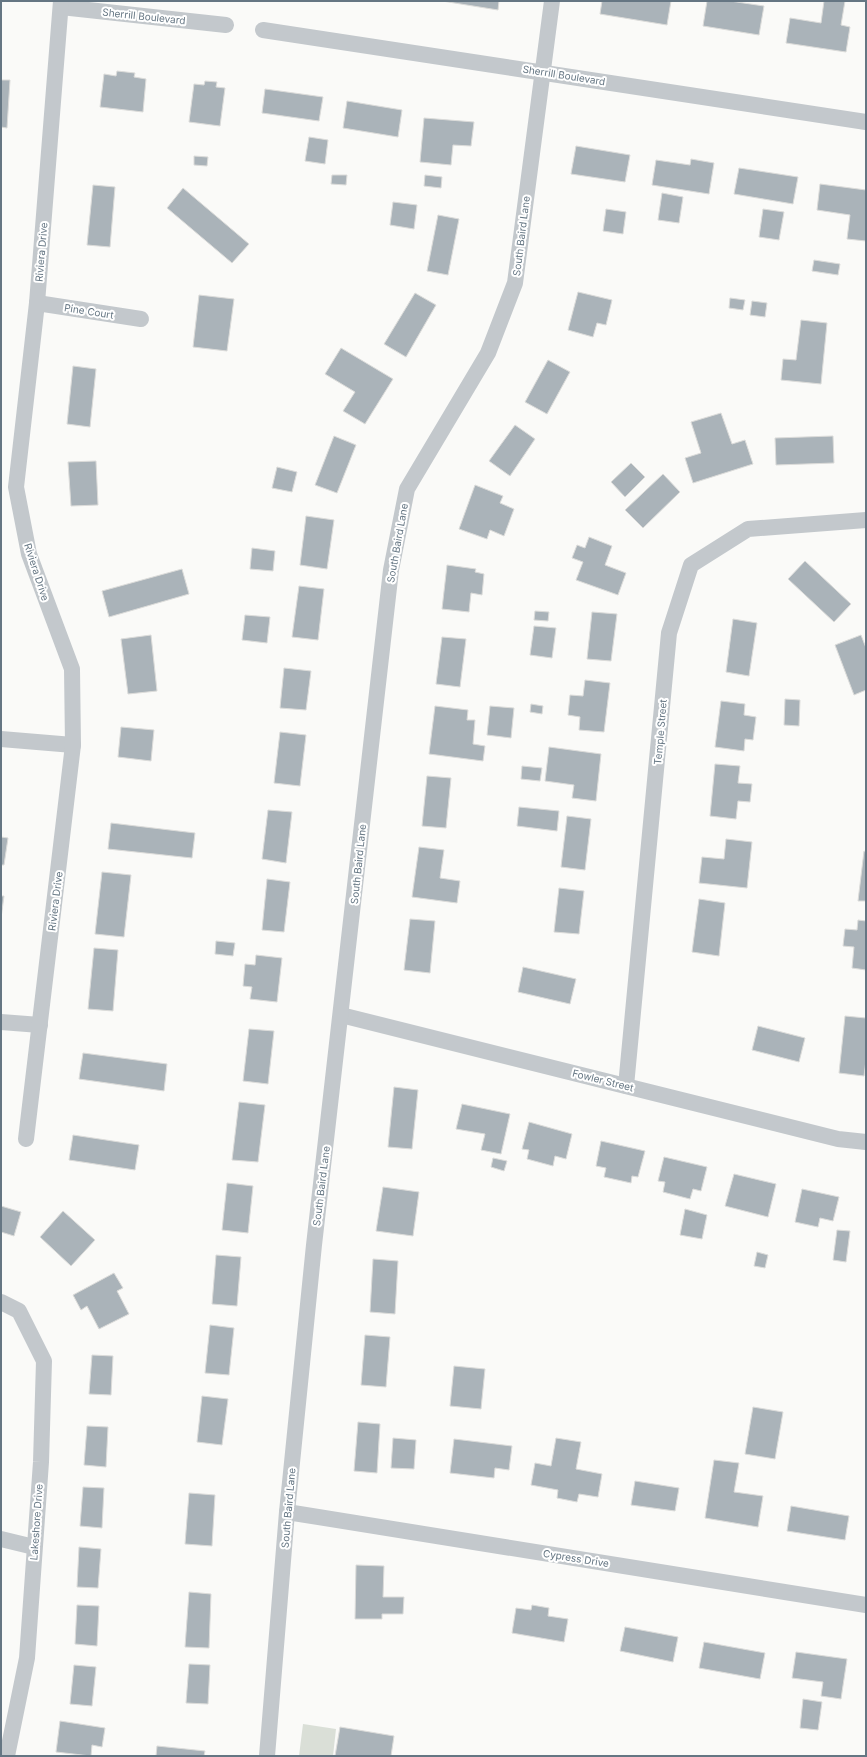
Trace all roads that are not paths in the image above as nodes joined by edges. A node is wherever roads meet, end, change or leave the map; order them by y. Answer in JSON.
{"nodes":[{"id":1,"x":552,"y":1,"type":"edge"},
{"id":2,"x":61,"y":4,"type":"edge"},
{"id":3,"x":226,"y":25,"type":"dead end"},
{"id":4,"x":263,"y":30,"type":"dead end"},
{"id":5,"x":543,"y":72,"type":"junction"},
{"id":6,"x":866,"y":122,"type":"edge"},
{"id":7,"x":37,"y":303,"type":"junction"},
{"id":8,"x":141,"y":319,"type":"dead end"},
{"id":9,"x":866,"y":520,"type":"edge"},
{"id":10,"x":1,"y":739,"type":"edge"},
{"id":11,"x":73,"y":745,"type":"junction"},
{"id":12,"x":342,"y":1015,"type":"junction"},
{"id":13,"x":1,"y":1022,"type":"edge"},
{"id":14,"x":40,"y":1025,"type":"junction"},
{"id":15,"x":626,"y":1086,"type":"junction"},
{"id":16,"x":26,"y":1140,"type":"dead end"},
{"id":17,"x":866,"y":1142,"type":"edge"},
{"id":18,"x":1,"y":1302,"type":"edge"},
{"id":19,"x":287,"y":1512,"type":"junction"},
{"id":20,"x":1,"y":1539,"type":"edge"},
{"id":21,"x":34,"y":1547,"type":"junction"},
{"id":22,"x":866,"y":1605,"type":"edge"},
{"id":23,"x":7,"y":1756,"type":"edge"},
{"id":24,"x":267,"y":1756,"type":"edge"}],
"edges":[{"from":1,"to":5,"type":"street","name":"South Baird Lane"},
{"from":2,"to":3,"type":"street","name":"Sherrill Boulevard"},
{"from":2,"to":7,"type":"street","name":"Riviera Drive"},
{"from":4,"to":5,"type":"street","name":"Sherrill Boulevard"},
{"from":5,"to":6,"type":"street","name":"Sherrill Boulevard"},
{"from":5,"to":12,"type":"street","name":"South Baird Lane"},
{"from":7,"to":8,"type":"street","name":"Pine Court"},
{"from":7,"to":11,"type":"street","name":"Riviera Drive"},
{"from":9,"to":15,"type":"street","name":"Temple Street"},
{"from":10,"to":11,"type":"street"},
{"from":11,"to":14,"type":"street","name":"Riviera Drive"},
{"from":12,"to":15,"type":"street","name":"Fowler Street"},
{"from":12,"to":19,"type":"street","name":"South Baird Lane"},
{"from":13,"to":14,"type":"street"},
{"from":14,"to":16,"type":"street","name":"Riviera Drive"},
{"from":15,"to":17,"type":"street","name":"Fowler Street"},
{"from":18,"to":21,"type":"street","name":"Lakeshore Drive"},
{"from":19,"to":22,"type":"street","name":"Cypress Drive"},
{"from":19,"to":24,"type":"street","name":"South Baird Lane"},
{"from":20,"to":21,"type":"street"},
{"from":21,"to":23,"type":"street","name":"Lakeshore Drive"}]}
